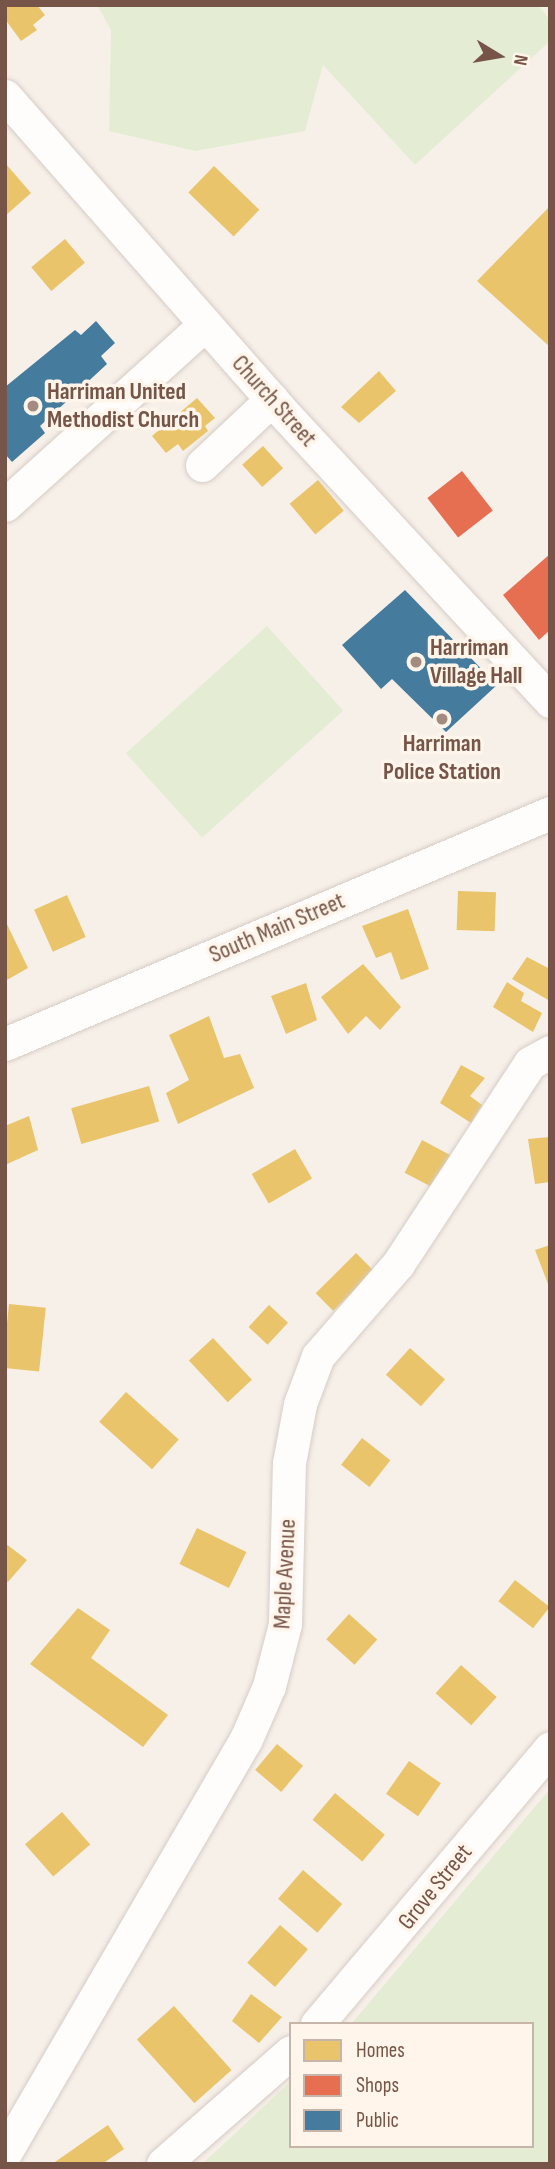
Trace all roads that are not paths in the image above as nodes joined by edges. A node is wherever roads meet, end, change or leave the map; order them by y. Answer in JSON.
{"nodes":[{"id":1,"x":5,"y":96,"type":"edge"},
{"id":2,"x":205,"y":324,"type":"junction"},
{"id":3,"x":272,"y":399,"type":"junction"},
{"id":4,"x":202,"y":465,"type":"dead end"},
{"id":5,"x":5,"y":505,"type":"edge"},
{"id":6,"x":550,"y":701,"type":"edge"},
{"id":7,"x":550,"y":813,"type":"edge"},
{"id":8,"x":5,"y":1044,"type":"edge"},
{"id":9,"x":550,"y":1052,"type":"edge"},
{"id":10,"x":550,"y":1748,"type":"edge"},
{"id":11,"x":319,"y":2022,"type":"edge"},
{"id":12,"x":289,"y":2054,"type":"edge"},
{"id":13,"x":5,"y":2153,"type":"edge"},
{"id":14,"x":163,"y":2164,"type":"edge"}],
"edges":[{"from":1,"to":2,"type":"street","name":"Church Street"},
{"from":2,"to":3,"type":"street","name":"Church Street"},
{"from":2,"to":5,"type":"street"},
{"from":3,"to":4,"type":"street"},
{"from":3,"to":6,"type":"street","name":"Church Street"},
{"from":7,"to":8,"type":"street","name":"South Main Street"},
{"from":9,"to":13,"type":"street","name":"Maple Avenue"},
{"from":10,"to":11,"type":"street","name":"Grove Street"},
{"from":12,"to":14,"type":"street"}]}
